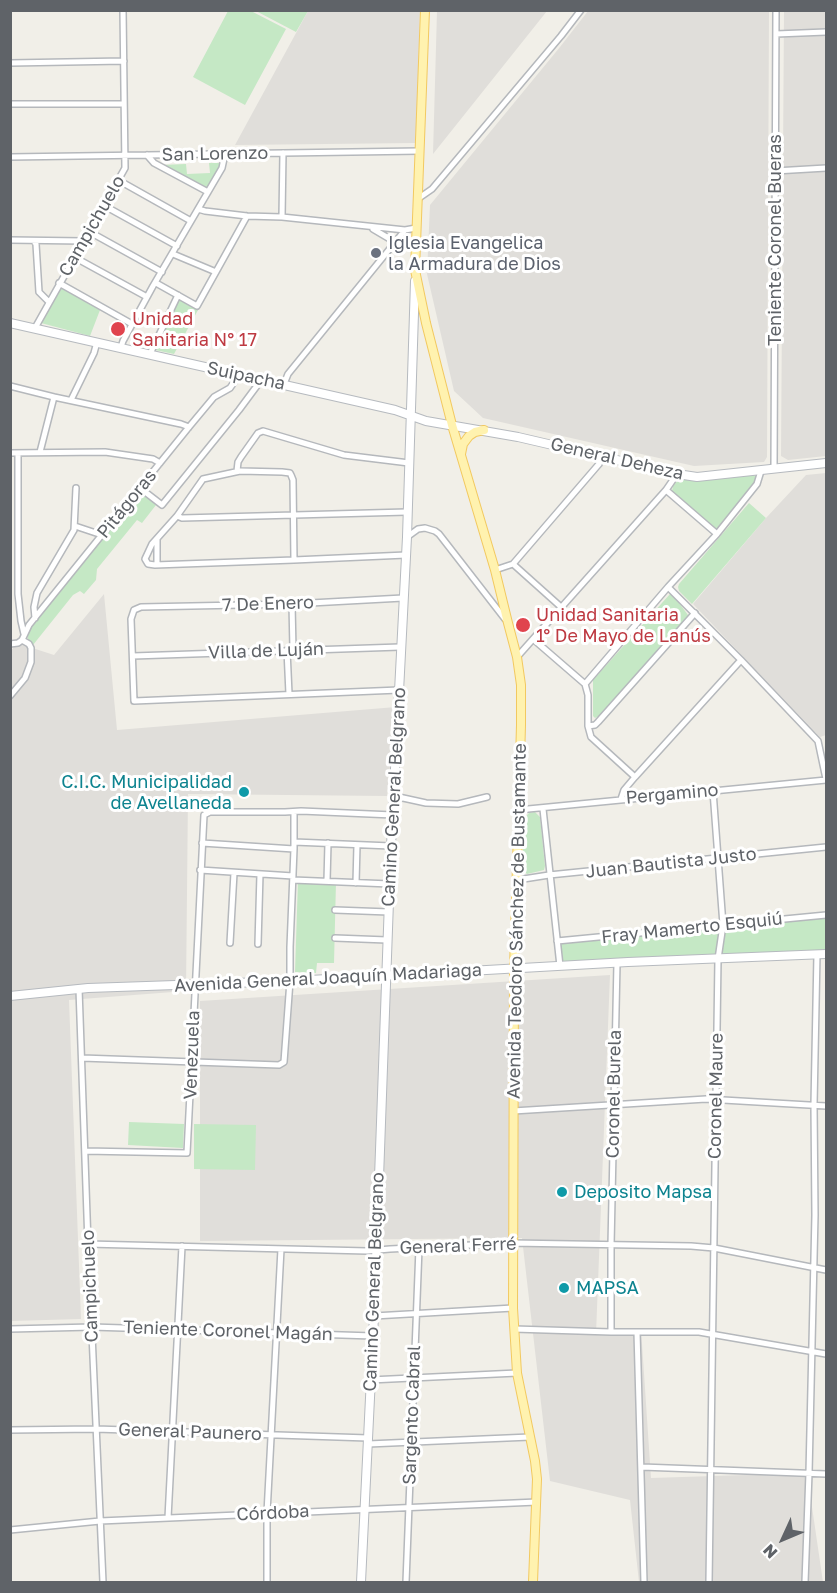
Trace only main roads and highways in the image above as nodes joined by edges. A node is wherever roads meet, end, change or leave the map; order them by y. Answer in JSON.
{"nodes":[{"id":1,"x":425,"y":10,"type":"edge"},
{"id":2,"x":416,"y":270,"type":"joint"},
{"id":3,"x":484,"y":430,"type":"road end"},
{"id":4,"x":461,"y":455,"type":"junction"},
{"id":5,"x":533,"y":1582,"type":"edge"}],
"edges":[{"from":1,"to":2,"type":"main road","name":"Camino General Belgrano"},
{"from":2,"to":4,"type":"main road","name":"Avenida Teodoro Sánchez de Bustamante"},
{"from":3,"to":4,"type":"main road"},
{"from":4,"to":5,"type":"main road","name":"Avenida Teodoro Sánchez de Bustamante"}]}
